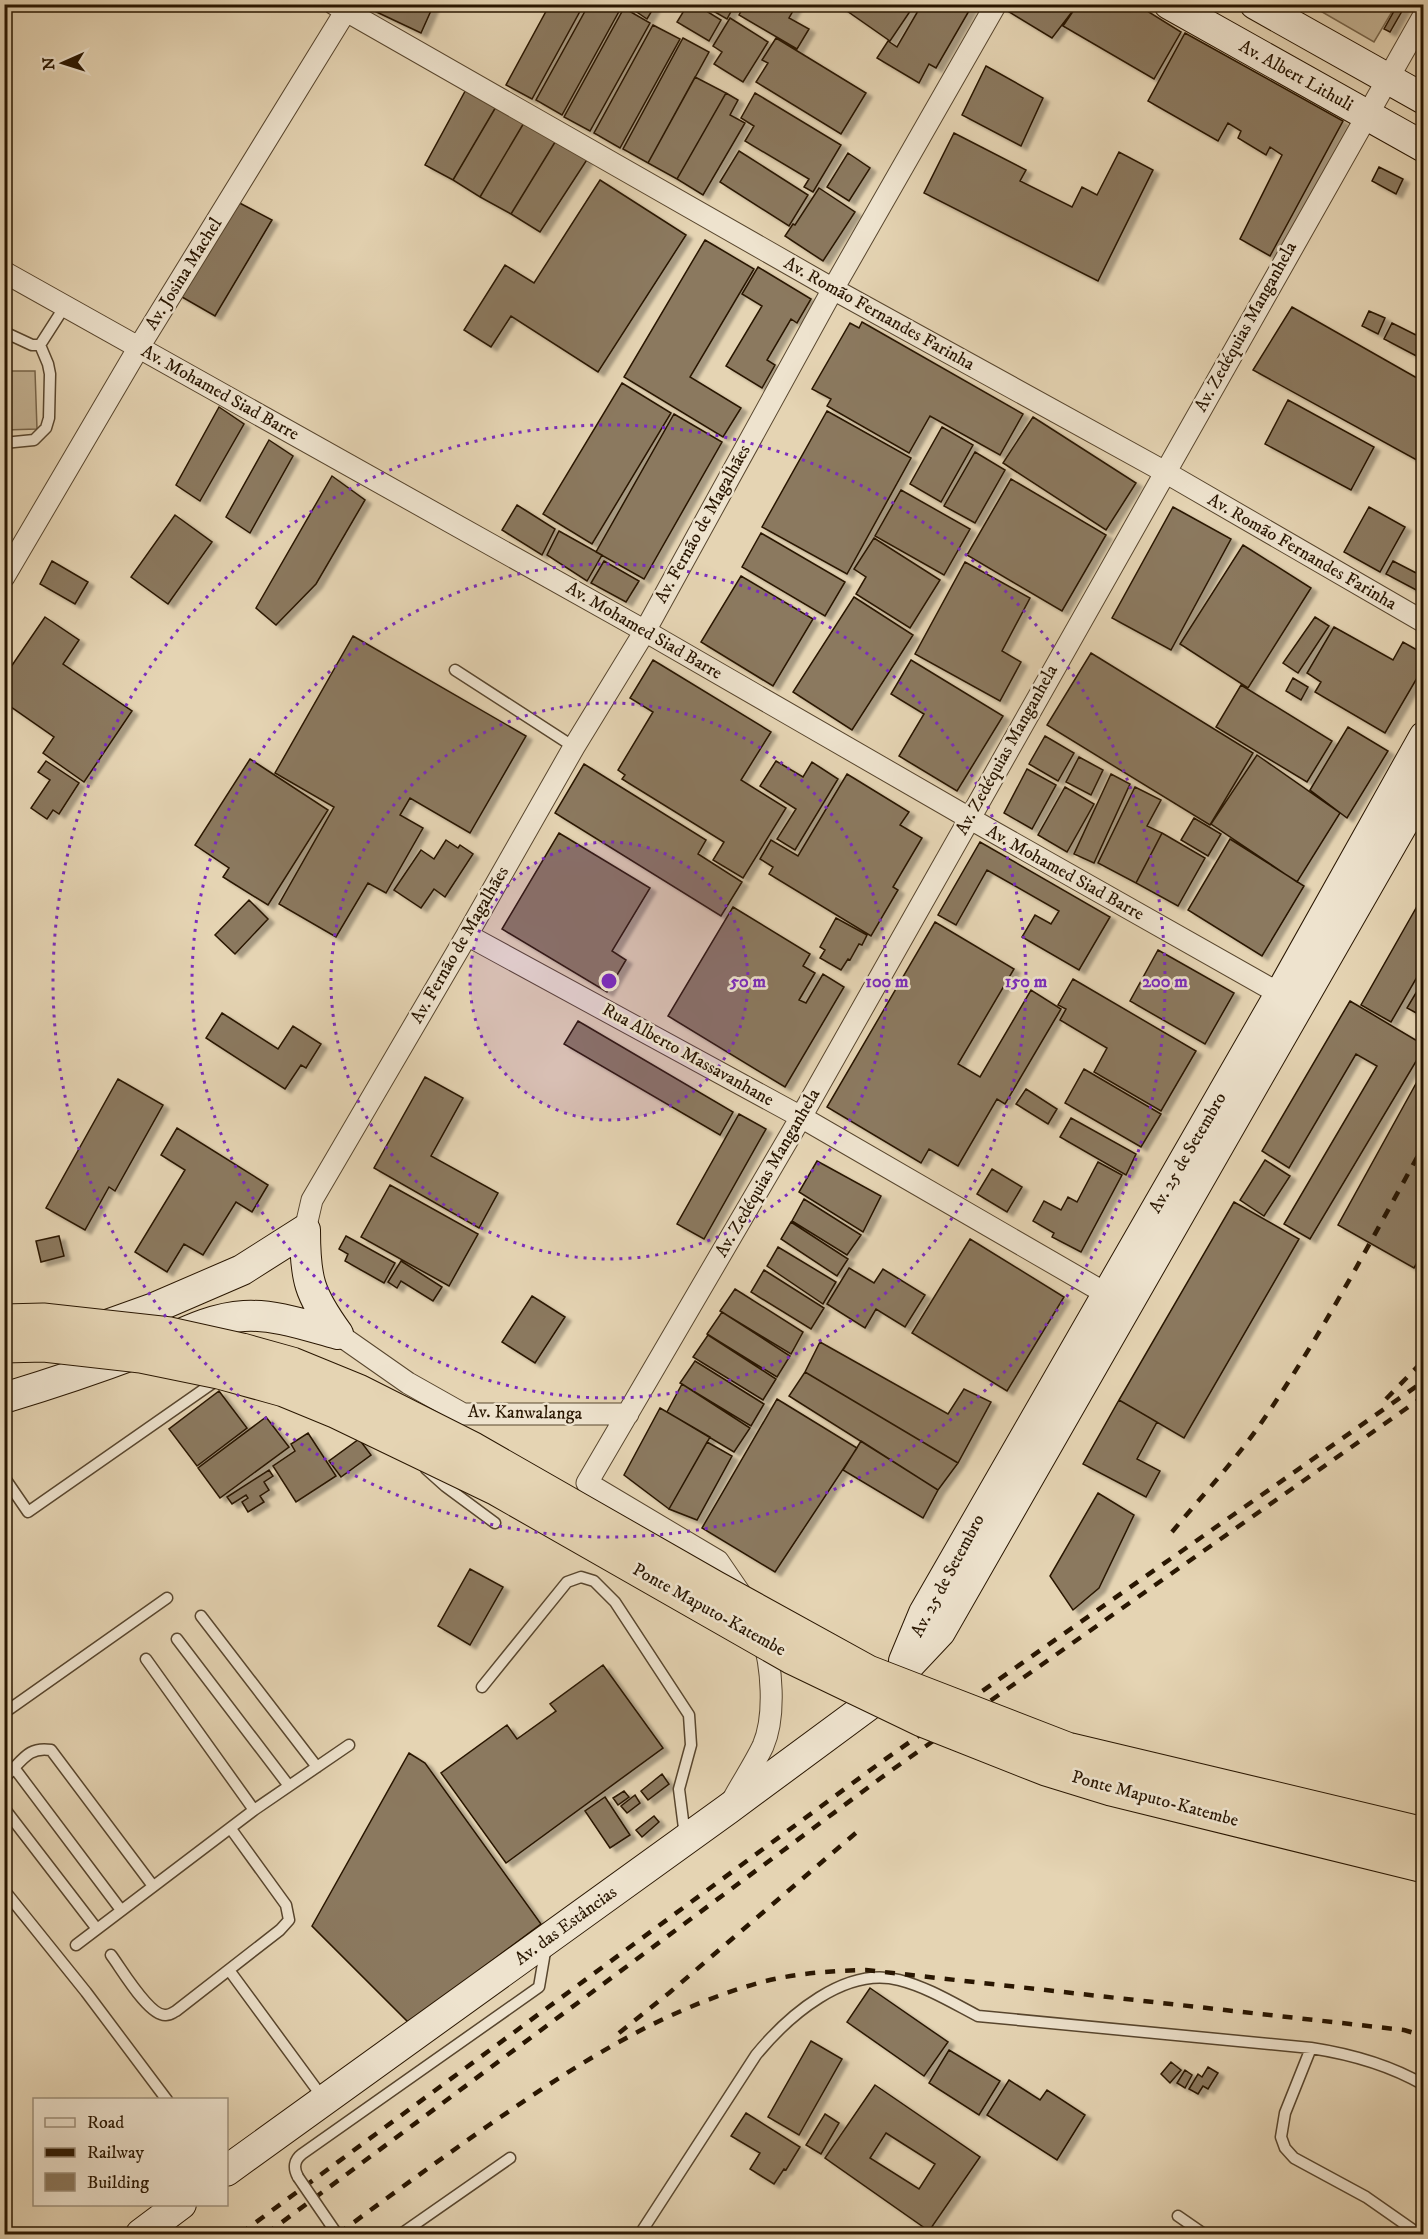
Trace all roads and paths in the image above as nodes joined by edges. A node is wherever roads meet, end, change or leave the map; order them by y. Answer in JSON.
{"nodes":[{"id":1,"x":996,"y":4,"type":"edge"},
{"id":2,"x":1169,"y":4,"type":"edge"},
{"id":3,"x":1255,"y":4,"type":"edge"},
{"id":4,"x":344,"y":7,"type":"edge"},
{"id":5,"x":1424,"y":15,"type":"edge"},
{"id":6,"x":1387,"y":78,"type":"junction"},
{"id":7,"x":1424,"y":99,"type":"edge"},
{"id":8,"x":1366,"y":116,"type":"junction"},
{"id":9,"x":1424,"y":147,"type":"edge"},
{"id":10,"x":4,"y":272,"type":"edge"},
{"id":11,"x":832,"y":289,"type":"junction"},
{"id":12,"x":65,"y":306,"type":"junction"},
{"id":13,"x":4,"y":332,"type":"edge"},
{"id":14,"x":40,"y":345,"type":"junction"},
{"id":15,"x":139,"y":347,"type":"junction"},
{"id":16,"x":4,"y":443,"type":"edge"},
{"id":17,"x":1165,"y":472,"type":"junction"},
{"id":18,"x":4,"y":577,"type":"edge"},
{"id":19,"x":1424,"y":622,"type":"edge"},
{"id":20,"x":645,"y":631,"type":"junction"},
{"id":21,"x":455,"y":670,"type":"dead end"},
{"id":22,"x":1424,"y":736,"type":"edge"},
{"id":23,"x":574,"y":747,"type":"junction"},
{"id":24,"x":1424,"y":787,"type":"edge"},
{"id":25,"x":969,"y":818,"type":"junction"},
{"id":26,"x":467,"y":935,"type":"junction"},
{"id":27,"x":1280,"y":994,"type":"junction"},
{"id":28,"x":801,"y":1117,"type":"junction"},
{"id":29,"x":305,"y":1230,"type":"junction"},
{"id":30,"x":1116,"y":1300,"type":"junction"},
{"id":31,"x":4,"y":1321,"type":"edge"},
{"id":32,"x":338,"y":1334,"type":"junction"},
{"id":33,"x":4,"y":1346,"type":"edge"},
{"id":34,"x":4,"y":1362,"type":"edge"},
{"id":35,"x":276,"y":1375,"type":"dead end"},
{"id":36,"x":319,"y":1387,"type":"dead end"},
{"id":37,"x":349,"y":1398,"type":"dead end"},
{"id":38,"x":9,"y":1399,"type":"edge"},
{"id":39,"x":367,"y":1414,"type":"dead end"},
{"id":40,"x":628,"y":1414,"type":"junction"},
{"id":41,"x":4,"y":1477,"type":"edge"},
{"id":42,"x":495,"y":1523,"type":"dead end"},
{"id":43,"x":167,"y":1598,"type":"dead end"},
{"id":44,"x":201,"y":1616,"type":"dead end"},
{"id":45,"x":177,"y":1639,"type":"dead end"},
{"id":46,"x":146,"y":1659,"type":"dead end"},
{"id":47,"x":899,"y":1675,"type":"joint"},
{"id":48,"x":482,"y":1687,"type":"dead end"},
{"id":49,"x":4,"y":1713,"type":"edge"},
{"id":50,"x":349,"y":1745,"type":"dead end"},
{"id":51,"x":317,"y":1767,"type":"junction"},
{"id":52,"x":15,"y":1769,"type":"junction"},
{"id":53,"x":4,"y":1778,"type":"edge"},
{"id":54,"x":290,"y":1786,"type":"junction"},
{"id":55,"x":4,"y":1808,"type":"edge"},
{"id":56,"x":728,"y":1809,"type":"junction"},
{"id":57,"x":254,"y":1810,"type":"junction"},
{"id":58,"x":231,"y":1829,"type":"junction"},
{"id":59,"x":1424,"y":1834,"type":"edge"},
{"id":60,"x":686,"y":1840,"type":"junction"},
{"id":61,"x":1424,"y":1866,"type":"edge"},
{"id":62,"x":153,"y":1886,"type":"junction"},
{"id":63,"x":4,"y":1890,"type":"edge"},
{"id":64,"x":121,"y":1910,"type":"junction"},
{"id":65,"x":97,"y":1929,"type":"junction"},
{"id":66,"x":547,"y":1940,"type":"junction"},
{"id":67,"x":76,"y":1945,"type":"dead end"},
{"id":68,"x":111,"y":1955,"type":"dead end"},
{"id":69,"x":229,"y":1970,"type":"junction"},
{"id":70,"x":1311,"y":2048,"type":"junction"},
{"id":71,"x":1424,"y":2085,"type":"edge"},
{"id":72,"x":166,"y":2098,"type":"edge"},
{"id":73,"x":325,"y":2101,"type":"junction"},
{"id":74,"x":510,"y":2158,"type":"dead end"},
{"id":75,"x":228,"y":2170,"type":"edge"},
{"id":76,"x":180,"y":2206,"type":"edge"},
{"id":77,"x":1178,"y":2216,"type":"dead end"},
{"id":78,"x":141,"y":2235,"type":"edge"},
{"id":79,"x":337,"y":2235,"type":"edge"},
{"id":80,"x":401,"y":2235,"type":"edge"},
{"id":81,"x":640,"y":2235,"type":"edge"},
{"id":82,"x":1204,"y":2235,"type":"edge"},
{"id":83,"x":1419,"y":2235,"type":"edge"}],
"edges":[{"from":1,"to":11,"type":"street","name":"Av. Fernão de Magalhães"},
{"from":2,"to":8,"type":"main road","name":"Av. Albert Lithuli"},
{"from":3,"to":6,"type":"main road"},
{"from":4,"to":11,"type":"street","name":"Av. Romão Fernandes Farinha"},
{"from":4,"to":15,"type":"street","name":"Av. Josina Machel"},
{"from":5,"to":6,"type":"street","name":"Av. Zedéquias Manganhela"},
{"from":6,"to":7,"type":"main road"},
{"from":6,"to":8,"type":"street","name":"Av. Zedéquias Manganhela"},
{"from":8,"to":9,"type":"main road","name":"Av. Albert Lithuli"},
{"from":8,"to":17,"type":"street","name":"Av. Zedéquias Manganhela"},
{"from":10,"to":12,"type":"street","name":"Av. Mohamed Siad Barre"},
{"from":11,"to":17,"type":"street","name":"Av. Romão Fernandes Farinha"},
{"from":11,"to":20,"type":"street","name":"Av. Fernão de Magalhães"},
{"from":12,"to":14,"type":"lane"},
{"from":12,"to":15,"type":"street","name":"Av. Mohamed Siad Barre"},
{"from":13,"to":14,"type":"lane"},
{"from":14,"to":16,"type":"lane"},
{"from":15,"to":18,"type":"street","name":"Av. Josina Machel"},
{"from":15,"to":20,"type":"street","name":"Av. Mohamed Siad Barre"},
{"from":17,"to":19,"type":"street","name":"Av. Romão Fernandes Farinha"},
{"from":17,"to":25,"type":"street","name":"Av. Zedéquias Manganhela"},
{"from":20,"to":23,"type":"street","name":"Av. Fernão de Magalhães"},
{"from":20,"to":25,"type":"street","name":"Av. Mohamed Siad Barre"},
{"from":21,"to":23,"type":"lane"},
{"from":22,"to":27,"type":"main road","name":"Av. 25 de Setembro"},
{"from":23,"to":26,"type":"street","name":"Av. Fernão de Magalhães"},
{"from":24,"to":30,"type":"main road","name":"Av. 25 de Setembro"},
{"from":25,"to":27,"type":"street","name":"Av. Mohamed Siad Barre"},
{"from":25,"to":28,"type":"street","name":"Av. Zedéquias Manganhela"},
{"from":26,"to":28,"type":"street","name":"Rua Alberto Massavanhane"},
{"from":26,"to":29,"type":"street","name":"Av. Fernão de Magalhães"},
{"from":27,"to":30,"type":"main road","name":"Av. 25 de Setembro"},
{"from":28,"to":30,"type":"street","name":"Rua Alberto Massavanhane"},
{"from":28,"to":40,"type":"street","name":"Av. Zedéquias Manganhela"},
{"from":29,"to":32,"type":"main road"},
{"from":29,"to":34,"type":"main road"},
{"from":30,"to":47,"type":"main road","name":"Av. 25 de Setembro"},
{"from":31,"to":59,"type":"highway","name":"Ponte Maputo-Katembe","bridge":true},
{"from":32,"to":38,"type":"main road"},
{"from":32,"to":40,"type":"street","name":"Av. Kanwalanga"},
{"from":33,"to":61,"type":"highway","name":"Ponte Maputo-Katembe","bridge":true},
{"from":35,"to":41,"type":"lane"},
{"from":36,"to":37,"type":"lane"},
{"from":39,"to":42,"type":"lane"},
{"from":40,"to":56,"type":"street","name":"Av. Zedéquias Manganhela"},
{"from":43,"to":49,"type":"lane"},
{"from":44,"to":51,"type":"lane"},
{"from":45,"to":54,"type":"lane"},
{"from":46,"to":57,"type":"lane"},
{"from":47,"to":56,"type":"main road","name":"Av. das Estâncias"},
{"from":48,"to":60,"type":"lane"},
{"from":50,"to":51,"type":"lane"},
{"from":51,"to":54,"type":"lane"},
{"from":52,"to":53,"type":"lane"},
{"from":52,"to":62,"type":"lane"},
{"from":52,"to":64,"type":"lane"},
{"from":54,"to":57,"type":"lane"},
{"from":55,"to":65,"type":"lane"},
{"from":56,"to":60,"type":"main road","name":"Av. das Estâncias"},
{"from":57,"to":58,"type":"lane"},
{"from":58,"to":62,"type":"lane"},
{"from":58,"to":69,"type":"lane"},
{"from":60,"to":66,"type":"main road","name":"Av. das Estâncias"},
{"from":62,"to":64,"type":"lane"},
{"from":63,"to":72,"type":"lane"},
{"from":64,"to":65,"type":"lane"},
{"from":65,"to":67,"type":"lane"},
{"from":66,"to":73,"type":"main road","name":"Av. das Estâncias"},
{"from":66,"to":79,"type":"lane","bridge":true},
{"from":68,"to":69,"type":"lane"},
{"from":69,"to":73,"type":"lane"},
{"from":70,"to":71,"type":"lane"},
{"from":70,"to":81,"type":"lane"},
{"from":70,"to":83,"type":"lane"},
{"from":73,"to":75,"type":"main road","name":"Av. das Estâncias"},
{"from":74,"to":80,"type":"lane"},
{"from":76,"to":78,"type":"main road"},
{"from":77,"to":82,"type":"lane"}]}
